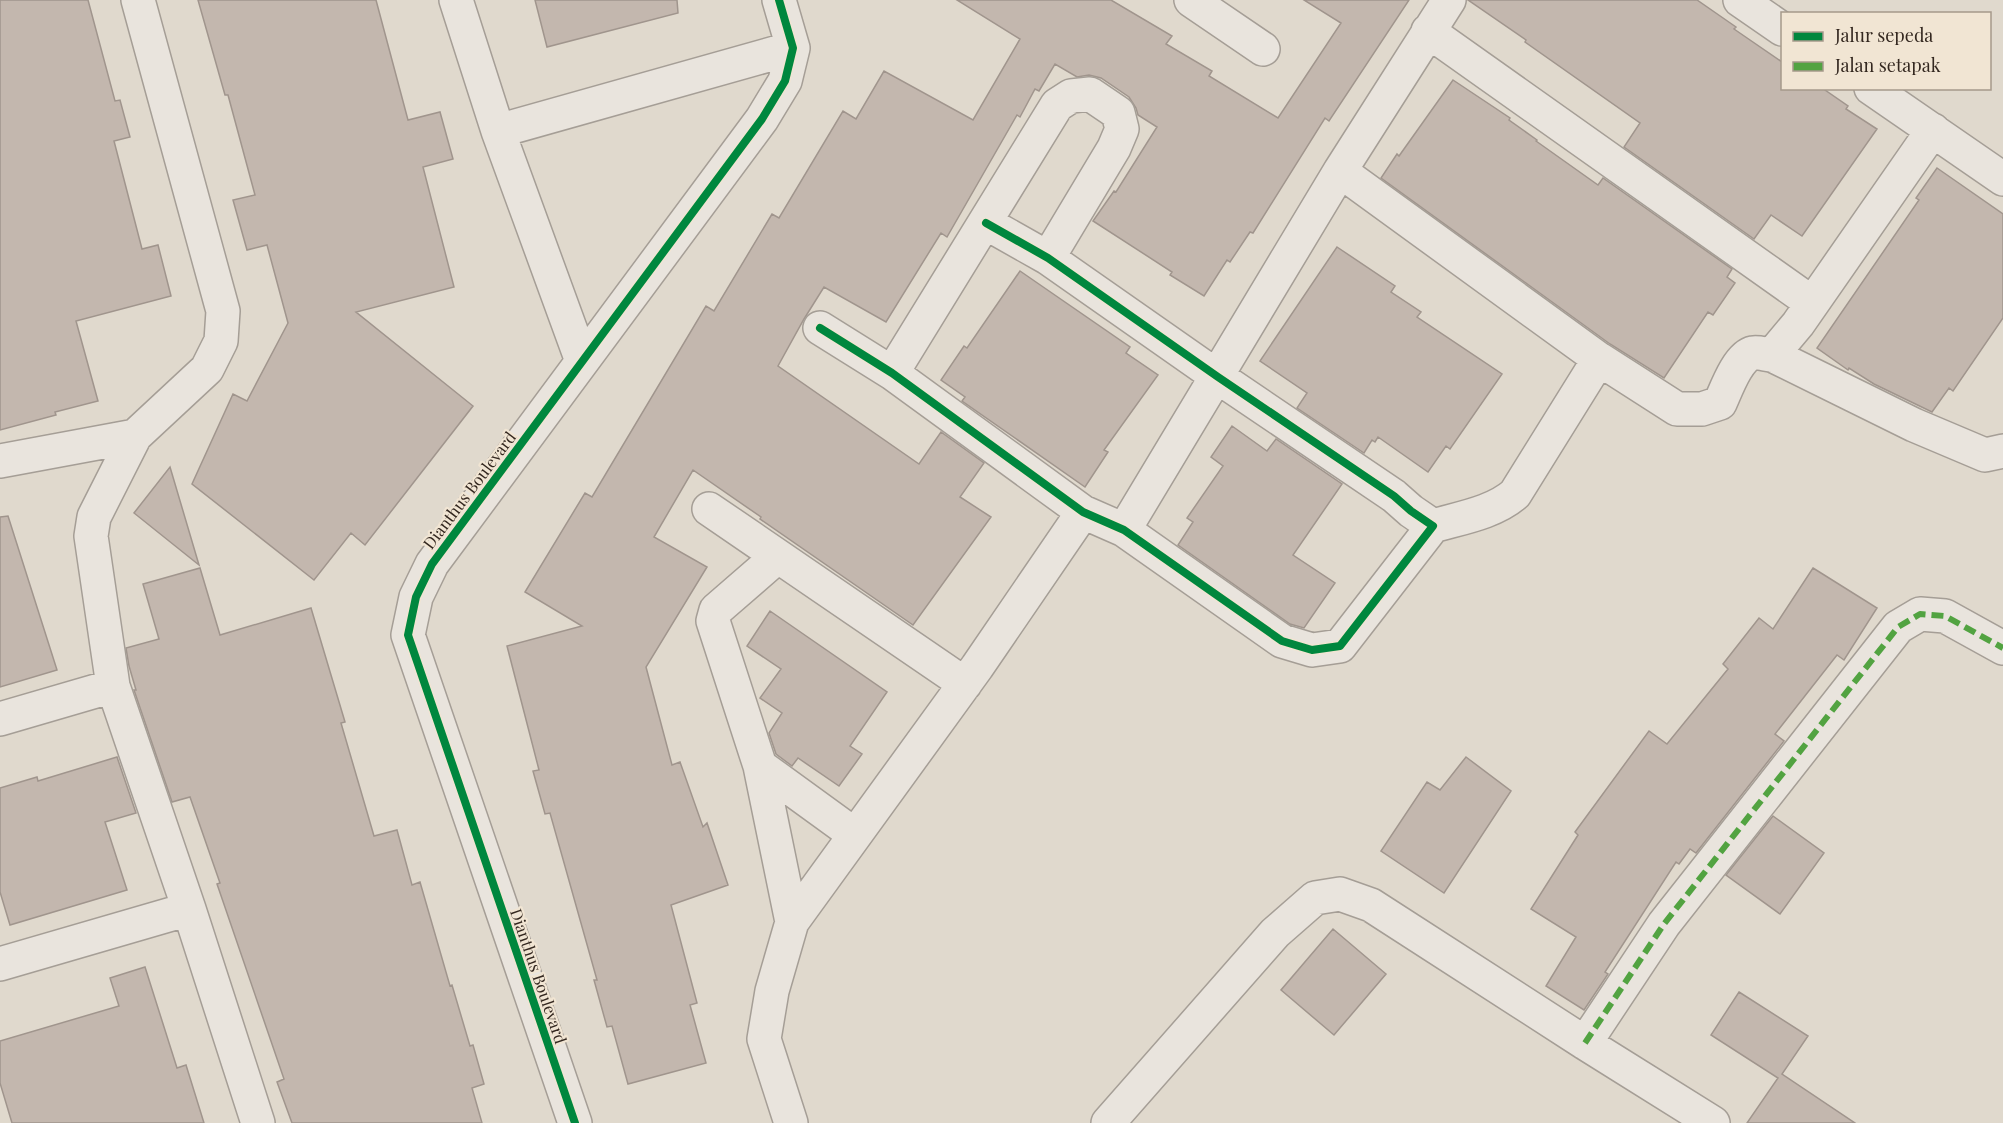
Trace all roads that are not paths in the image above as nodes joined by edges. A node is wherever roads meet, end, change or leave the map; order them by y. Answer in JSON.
{"nodes":[{"id":1,"x":138,"y":0,"type":"edge"},
{"id":2,"x":456,"y":0,"type":"edge"},
{"id":3,"x":780,"y":0,"type":"edge"},
{"id":4,"x":1191,"y":0,"type":"edge"},
{"id":5,"x":1449,"y":0,"type":"edge"},
{"id":6,"x":1740,"y":0,"type":"edge"},
{"id":7,"x":1781,"y":28,"type":"edge"},
{"id":8,"x":1428,"y":31,"type":"junction"},
{"id":9,"x":793,"y":48,"type":"junction"},
{"id":10,"x":1263,"y":49,"type":"dead end"},
{"id":11,"x":1874,"y":90,"type":"edge"},
{"id":12,"x":1933,"y":130,"type":"junction"},
{"id":13,"x":498,"y":131,"type":"junction"},
{"id":14,"x":1340,"y":171,"type":"junction"},
{"id":15,"x":2003,"y":179,"type":"edge"},
{"id":16,"x":986,"y":223,"type":"junction"},
{"id":17,"x":1048,"y":258,"type":"junction"},
{"id":18,"x":1812,"y":303,"type":"junction"},
{"id":19,"x":820,"y":328,"type":"dead end"},
{"id":20,"x":1772,"y":355,"type":"junction"},
{"id":21,"x":1599,"y":358,"type":"junction"},
{"id":22,"x":582,"y":361,"type":"junction"},
{"id":23,"x":892,"y":372,"type":"junction"},
{"id":24,"x":1218,"y":377,"type":"junction"},
{"id":25,"x":135,"y":436,"type":"junction"},
{"id":26,"x":2003,"y":451,"type":"edge"},
{"id":27,"x":0,"y":461,"type":"edge"},
{"id":28,"x":709,"y":509,"type":"dead end"},
{"id":29,"x":1083,"y":512,"type":"junction"},
{"id":30,"x":1433,"y":526,"type":"junction"},
{"id":31,"x":1124,"y":530,"type":"junction"},
{"id":32,"x":777,"y":557,"type":"junction"},
{"id":33,"x":2003,"y":648,"type":"edge"},
{"id":34,"x":965,"y":684,"type":"junction"},
{"id":35,"x":113,"y":686,"type":"junction"},
{"id":36,"x":0,"y":719,"type":"edge"},
{"id":37,"x":760,"y":766,"type":"junction"},
{"id":38,"x":855,"y":835,"type":"junction"},
{"id":39,"x":189,"y":909,"type":"junction"},
{"id":40,"x":792,"y":922,"type":"junction"},
{"id":41,"x":0,"y":964,"type":"edge"},
{"id":42,"x":1585,"y":1044,"type":"junction"},
{"id":43,"x":258,"y":1123,"type":"edge"},
{"id":44,"x":575,"y":1123,"type":"edge"},
{"id":45,"x":791,"y":1123,"type":"edge"},
{"id":46,"x":1108,"y":1123,"type":"edge"},
{"id":47,"x":1713,"y":1123,"type":"edge"}],
"edges":[{"from":1,"to":25,"type":"street"},
{"from":2,"to":13,"type":"street"},
{"from":3,"to":9,"type":"street","name":"Dianthus Boulevard"},
{"from":4,"to":10,"type":"street"},
{"from":5,"to":8,"type":"street"},
{"from":6,"to":7,"type":"street"},
{"from":8,"to":14,"type":"street"},
{"from":8,"to":18,"type":"street"},
{"from":9,"to":13,"type":"street"},
{"from":9,"to":22,"type":"street","name":"Dianthus Boulevard"},
{"from":11,"to":12,"type":"street"},
{"from":12,"to":15,"type":"street"},
{"from":12,"to":18,"type":"street"},
{"from":13,"to":22,"type":"street"},
{"from":14,"to":21,"type":"street"},
{"from":14,"to":24,"type":"street"},
{"from":16,"to":17,"type":"street"},
{"from":16,"to":17,"type":"street"},
{"from":16,"to":23,"type":"street"},
{"from":17,"to":24,"type":"street"},
{"from":18,"to":20,"type":"street"},
{"from":19,"to":23,"type":"street"},
{"from":20,"to":21,"type":"street"},
{"from":20,"to":26,"type":"street"},
{"from":21,"to":30,"type":"street"},
{"from":22,"to":44,"type":"street","name":"Dianthus Boulevard"},
{"from":23,"to":29,"type":"street"},
{"from":24,"to":30,"type":"street"},
{"from":24,"to":31,"type":"street"},
{"from":25,"to":27,"type":"street"},
{"from":25,"to":35,"type":"street"},
{"from":28,"to":32,"type":"street"},
{"from":29,"to":31,"type":"street"},
{"from":29,"to":34,"type":"street"},
{"from":30,"to":31,"type":"street"},
{"from":32,"to":34,"type":"street"},
{"from":32,"to":37,"type":"street"},
{"from":33,"to":42,"type":"street"},
{"from":34,"to":38,"type":"street"},
{"from":35,"to":36,"type":"street"},
{"from":35,"to":39,"type":"street"},
{"from":37,"to":38,"type":"street"},
{"from":37,"to":40,"type":"street"},
{"from":38,"to":40,"type":"street"},
{"from":39,"to":41,"type":"street"},
{"from":39,"to":43,"type":"street"},
{"from":40,"to":45,"type":"street"},
{"from":42,"to":46,"type":"street"},
{"from":42,"to":47,"type":"street"}]}
